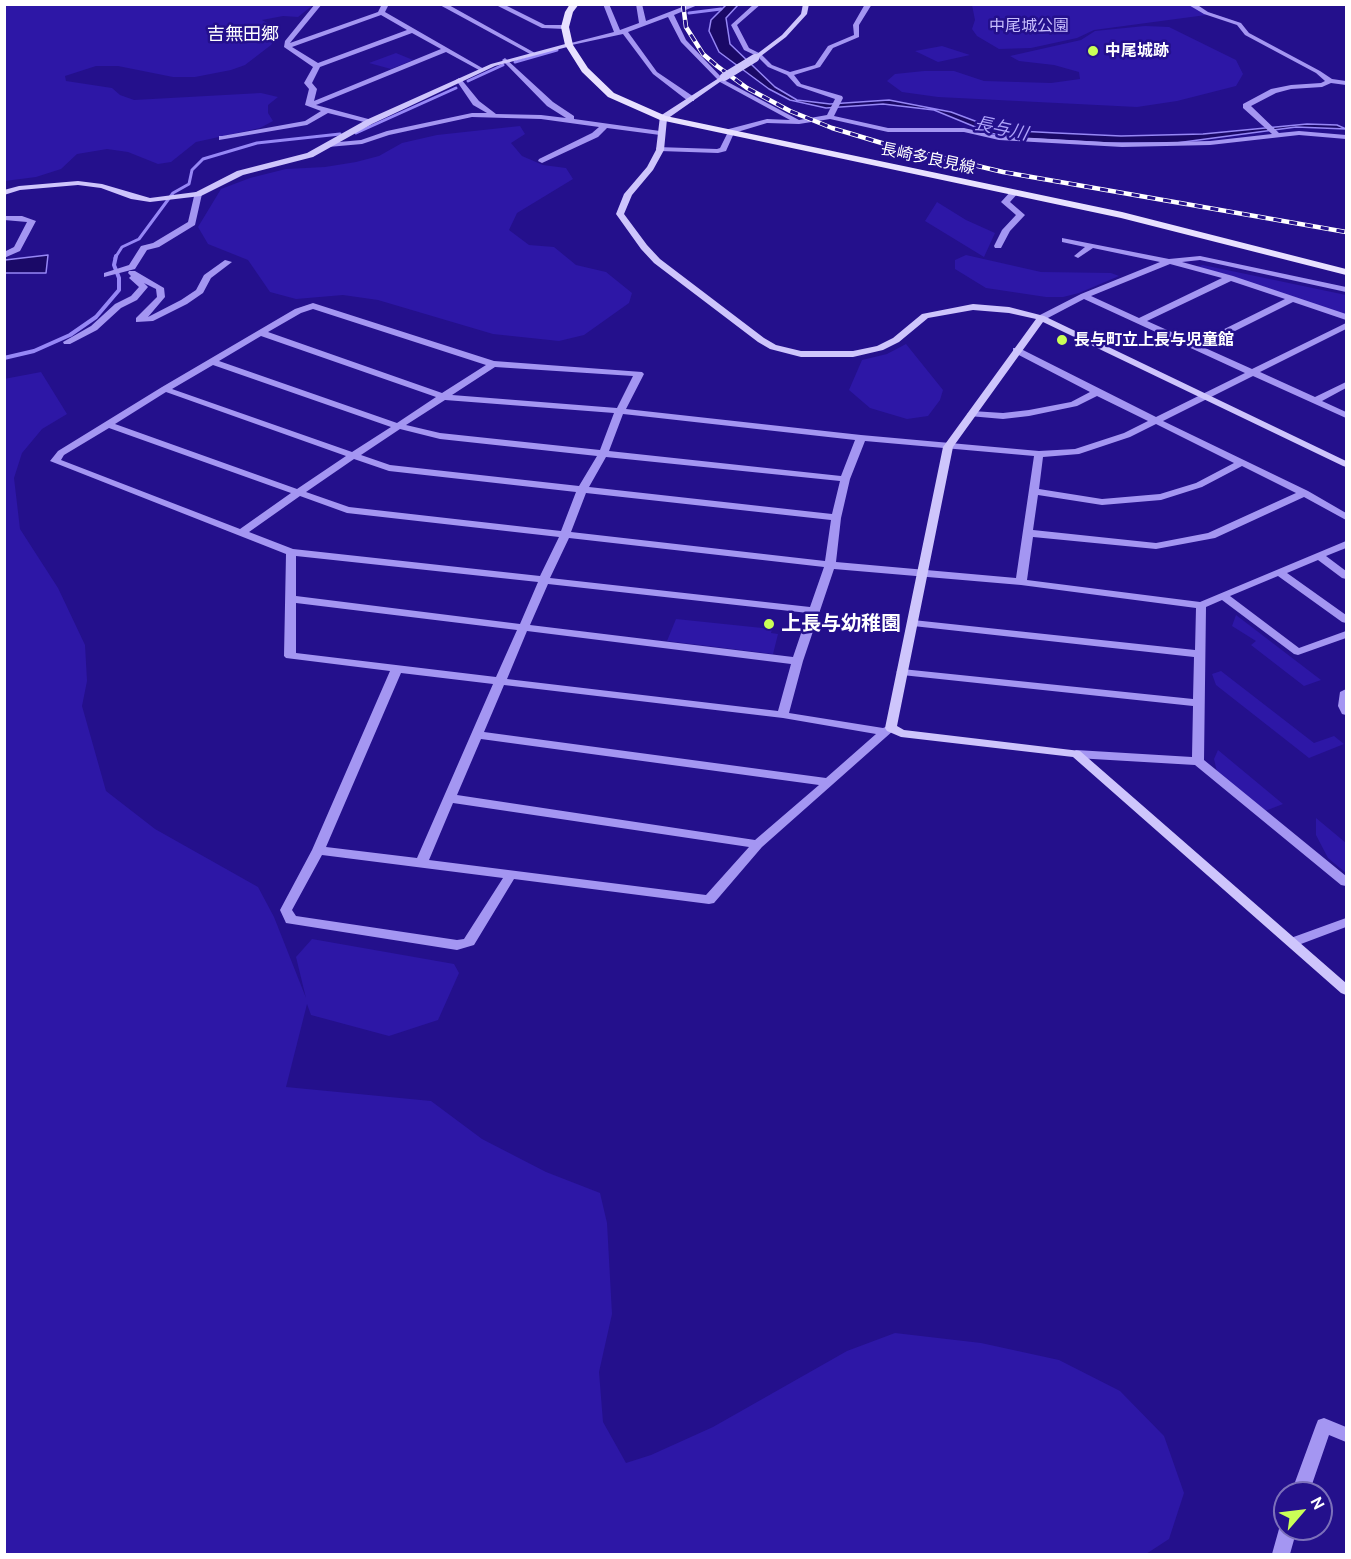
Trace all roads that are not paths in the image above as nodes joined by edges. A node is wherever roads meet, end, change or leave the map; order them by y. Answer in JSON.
{"nodes":[{"id":1,"x":318,"y":4,"type":"edge"},
{"id":2,"x":386,"y":4,"type":"edge"},
{"id":3,"x":441,"y":4,"type":"edge"},
{"id":4,"x":497,"y":4,"type":"edge"},
{"id":5,"x":575,"y":4,"type":"edge"},
{"id":6,"x":606,"y":4,"type":"edge"},
{"id":7,"x":639,"y":4,"type":"edge"},
{"id":8,"x":697,"y":4,"type":"edge"},
{"id":9,"x":758,"y":4,"type":"edge"},
{"id":10,"x":806,"y":4,"type":"edge"},
{"id":11,"x":870,"y":4,"type":"edge"},
{"id":12,"x":1190,"y":4,"type":"edge"},
{"id":13,"x":381,"y":13,"type":"junction"},
{"id":14,"x":670,"y":14,"type":"junction"},
{"id":15,"x":643,"y":24,"type":"junction"},
{"id":16,"x":565,"y":27,"type":"junction"},
{"id":17,"x":411,"y":31,"type":"junction"},
{"id":18,"x":621,"y":32,"type":"junction"},
{"id":19,"x":569,"y":45,"type":"junction"},
{"id":20,"x":287,"y":47,"type":"junction"},
{"id":21,"x":445,"y":50,"type":"junction"},
{"id":22,"x":532,"y":53,"type":"junction"},
{"id":23,"x":757,"y":56,"type":"junction"},
{"id":24,"x":505,"y":60,"type":"junction"},
{"id":25,"x":317,"y":66,"type":"junction"},
{"id":26,"x":481,"y":69,"type":"junction"},
{"id":27,"x":789,"y":74,"type":"junction"},
{"id":28,"x":723,"y":79,"type":"junction"},
{"id":29,"x":459,"y":80,"type":"junction"},
{"id":30,"x":1330,"y":81,"type":"junction"},
{"id":31,"x":1347,"y":83,"type":"edge"},
{"id":32,"x":692,"y":99,"type":"junction"},
{"id":33,"x":309,"y":105,"type":"junction"},
{"id":34,"x":327,"y":110,"type":"junction"},
{"id":35,"x":831,"y":114,"type":"junction"},
{"id":36,"x":497,"y":115,"type":"junction"},
{"id":37,"x":663,"y":118,"type":"junction"},
{"id":38,"x":369,"y":122,"type":"junction"},
{"id":39,"x":577,"y":122,"type":"junction"},
{"id":40,"x":799,"y":122,"type":"junction"},
{"id":41,"x":605,"y":126,"type":"junction"},
{"id":42,"x":660,"y":133,"type":"junction"},
{"id":43,"x":730,"y":133,"type":"junction"},
{"id":44,"x":1276,"y":134,"type":"junction"},
{"id":45,"x":1347,"y":137,"type":"edge"},
{"id":46,"x":222,"y":138,"type":"dead end"},
{"id":47,"x":328,"y":145,"type":"junction"},
{"id":48,"x":660,"y":149,"type":"junction"},
{"id":49,"x":542,"y":161,"type":"dead end"},
{"id":50,"x":1015,"y":192,"type":"junction"},
{"id":51,"x":4,"y":193,"type":"edge"},
{"id":52,"x":198,"y":194,"type":"junction"},
{"id":53,"x":4,"y":218,"type":"edge"},
{"id":54,"x":1065,"y":240,"type":"dead end"},
{"id":55,"x":998,"y":246,"type":"dead end"},
{"id":56,"x":1091,"y":246,"type":"junction"},
{"id":57,"x":4,"y":256,"type":"edge"},
{"id":58,"x":1078,"y":256,"type":"dead end"},
{"id":59,"x":1169,"y":261,"type":"junction"},
{"id":60,"x":228,"y":262,"type":"dead end"},
{"id":61,"x":129,"y":270,"type":"junction"},
{"id":62,"x":1347,"y":272,"type":"edge"},
{"id":63,"x":108,"y":274,"type":"dead end"},
{"id":64,"x":1230,"y":278,"type":"junction"},
{"id":65,"x":1347,"y":289,"type":"edge"},
{"id":66,"x":1084,"y":296,"type":"junction"},
{"id":67,"x":1293,"y":299,"type":"junction"},
{"id":68,"x":1347,"y":317,"type":"edge"},
{"id":69,"x":1041,"y":318,"type":"junction"},
{"id":70,"x":1140,"y":321,"type":"junction"},
{"id":71,"x":1347,"y":326,"type":"edge"},
{"id":72,"x":261,"y":333,"type":"junction"},
{"id":73,"x":68,"y":342,"type":"dead end"},
{"id":74,"x":1196,"y":347,"type":"junction"},
{"id":75,"x":1016,"y":350,"type":"junction"},
{"id":76,"x":213,"y":362,"type":"junction"},
{"id":77,"x":493,"y":364,"type":"junction"},
{"id":78,"x":1252,"y":373,"type":"junction"},
{"id":79,"x":1347,"y":385,"type":"edge"},
{"id":80,"x":165,"y":389,"type":"junction"},
{"id":81,"x":1096,"y":392,"type":"junction"},
{"id":82,"x":1201,"y":396,"type":"junction"},
{"id":83,"x":444,"y":397,"type":"junction"},
{"id":84,"x":1315,"y":401,"type":"junction"},
{"id":85,"x":620,"y":411,"type":"junction"},
{"id":86,"x":972,"y":414,"type":"junction"},
{"id":87,"x":1347,"y":415,"type":"edge"},
{"id":88,"x":1156,"y":419,"type":"junction"},
{"id":89,"x":107,"y":424,"type":"junction"},
{"id":90,"x":398,"y":426,"type":"junction"},
{"id":91,"x":861,"y":438,"type":"junction"},
{"id":92,"x":948,"y":447,"type":"junction"},
{"id":93,"x":603,"y":454,"type":"junction"},
{"id":94,"x":1039,"y":454,"type":"junction"},
{"id":95,"x":352,"y":457,"type":"junction"},
{"id":96,"x":1241,"y":463,"type":"junction"},
{"id":97,"x":1347,"y":464,"type":"edge"},
{"id":98,"x":845,"y":479,"type":"junction"},
{"id":99,"x":582,"y":489,"type":"junction"},
{"id":100,"x":298,"y":492,"type":"junction"},
{"id":101,"x":1036,"y":492,"type":"junction"},
{"id":102,"x":1304,"y":493,"type":"junction"},
{"id":103,"x":836,"y":518,"type":"junction"},
{"id":104,"x":1347,"y":518,"type":"edge"},
{"id":105,"x":242,"y":532,"type":"junction"},
{"id":106,"x":1028,"y":533,"type":"junction"},
{"id":107,"x":565,"y":535,"type":"junction"},
{"id":108,"x":1347,"y":544,"type":"edge"},
{"id":109,"x":291,"y":552,"type":"junction"},
{"id":110,"x":1318,"y":555,"type":"junction"},
{"id":111,"x":830,"y":565,"type":"junction"},
{"id":112,"x":1280,"y":572,"type":"junction"},
{"id":113,"x":922,"y":573,"type":"junction"},
{"id":114,"x":1347,"y":576,"type":"edge"},
{"id":115,"x":544,"y":580,"type":"junction"},
{"id":116,"x":1021,"y":582,"type":"junction"},
{"id":117,"x":1223,"y":596,"type":"junction"},
{"id":118,"x":291,"y":599,"type":"junction"},
{"id":119,"x":1201,"y":605,"type":"junction"},
{"id":120,"x":815,"y":611,"type":"junction"},
{"id":121,"x":1347,"y":620,"type":"edge"},
{"id":122,"x":913,"y":623,"type":"junction"},
{"id":123,"x":525,"y":626,"type":"junction"},
{"id":124,"x":1347,"y":634,"type":"edge"},
{"id":125,"x":1200,"y":654,"type":"junction"},
{"id":126,"x":797,"y":661,"type":"junction"},
{"id":127,"x":396,"y":671,"type":"junction"},
{"id":128,"x":902,"y":672,"type":"junction"},
{"id":129,"x":500,"y":682,"type":"junction"},
{"id":130,"x":1347,"y":692,"type":"edge"},
{"id":131,"x":1199,"y":703,"type":"junction"},
{"id":132,"x":1347,"y":712,"type":"edge"},
{"id":133,"x":783,"y":715,"type":"junction"},
{"id":134,"x":887,"y":730,"type":"junction"},
{"id":135,"x":477,"y":735,"type":"junction"},
{"id":136,"x":1076,"y":754,"type":"junction"},
{"id":137,"x":1198,"y":761,"type":"junction"},
{"id":138,"x":828,"y":783,"type":"junction"},
{"id":139,"x":448,"y":798,"type":"junction"},
{"id":140,"x":758,"y":844,"type":"junction"},
{"id":141,"x":318,"y":850,"type":"junction"},
{"id":142,"x":421,"y":863,"type":"junction"},
{"id":143,"x":510,"y":876,"type":"junction"},
{"id":144,"x":1347,"y":882,"type":"edge"},
{"id":145,"x":1347,"y":922,"type":"edge"},
{"id":146,"x":1293,"y":942,"type":"junction"},
{"id":147,"x":1347,"y":990,"type":"edge"},
{"id":148,"x":1347,"y":1435,"type":"edge"},
{"id":149,"x":1304,"y":1481,"type":"edge"}],
"edges":[{"from":1,"to":20,"type":"street"},
{"from":2,"to":13,"type":"street"},
{"from":3,"to":22,"type":"street"},
{"from":4,"to":16,"type":"street"},
{"from":5,"to":16,"type":"main road"},
{"from":6,"to":18,"type":"street"},
{"from":7,"to":15,"type":"street"},
{"from":8,"to":14,"type":"street"},
{"from":9,"to":23,"type":"street"},
{"from":10,"to":23,"type":"street"},
{"from":11,"to":27,"type":"street"},
{"from":12,"to":30,"type":"street"},
{"from":13,"to":17,"type":"street"},
{"from":13,"to":20,"type":"street"},
{"from":14,"to":15,"type":"street"},
{"from":14,"to":28,"type":"street"},
{"from":15,"to":18,"type":"street"},
{"from":16,"to":19,"type":"main road","name":"長崎多良見線"},
{"from":17,"to":21,"type":"street"},
{"from":17,"to":25,"type":"street"},
{"from":18,"to":19,"type":"street"},
{"from":18,"to":32,"type":"street"},
{"from":19,"to":22,"type":"street"},
{"from":19,"to":37,"type":"main road","name":"長崎多良見線"},
{"from":20,"to":25,"type":"street"},
{"from":21,"to":26,"type":"street"},
{"from":21,"to":33,"type":"street"},
{"from":22,"to":24,"type":"street"},
{"from":23,"to":27,"type":"street"},
{"from":23,"to":28,"type":"street","bridge":true},
{"from":24,"to":26,"type":"street"},
{"from":24,"to":39,"type":"street"},
{"from":25,"to":33,"type":"street"},
{"from":26,"to":29,"type":"street"},
{"from":27,"to":35,"type":"street"},
{"from":28,"to":32,"type":"street"},
{"from":28,"to":40,"type":"street"},
{"from":29,"to":36,"type":"street"},
{"from":29,"to":38,"type":"street"},
{"from":30,"to":31,"type":"street"},
{"from":30,"to":44,"type":"street"},
{"from":32,"to":37,"type":"street"},
{"from":33,"to":34,"type":"street"},
{"from":34,"to":38,"type":"street"},
{"from":34,"to":46,"type":"street"},
{"from":35,"to":40,"type":"street"},
{"from":35,"to":44,"type":"street"},
{"from":36,"to":39,"type":"street"},
{"from":36,"to":47,"type":"street"},
{"from":37,"to":42,"type":"street"},
{"from":37,"to":43,"type":"main road","name":"長崎多良見線"},
{"from":38,"to":47,"type":"street"},
{"from":39,"to":41,"type":"street"},
{"from":40,"to":43,"type":"street"},
{"from":41,"to":42,"type":"street"},
{"from":41,"to":49,"type":"street"},
{"from":42,"to":48,"type":"street"},
{"from":43,"to":48,"type":"street"},
{"from":43,"to":50,"type":"main road","name":"長崎多良見線"},
{"from":44,"to":45,"type":"street"},
{"from":47,"to":52,"type":"street"},
{"from":48,"to":69,"type":"street"},
{"from":50,"to":55,"type":"street"},
{"from":50,"to":62,"type":"main road","name":"長崎多良見線"},
{"from":51,"to":52,"type":"street"},
{"from":52,"to":61,"type":"street"},
{"from":53,"to":57,"type":"street"},
{"from":54,"to":56,"type":"street"},
{"from":56,"to":58,"type":"street"},
{"from":56,"to":59,"type":"street"},
{"from":59,"to":64,"type":"street"},
{"from":59,"to":65,"type":"street"},
{"from":59,"to":66,"type":"street"},
{"from":60,"to":61,"type":"street"},
{"from":61,"to":63,"type":"street"},
{"from":61,"to":73,"type":"street"},
{"from":64,"to":67,"type":"street"},
{"from":64,"to":70,"type":"street"},
{"from":66,"to":69,"type":"street"},
{"from":66,"to":70,"type":"street"},
{"from":67,"to":68,"type":"street"},
{"from":67,"to":74,"type":"street"},
{"from":69,"to":75,"type":"street"},
{"from":69,"to":82,"type":"street"},
{"from":70,"to":74,"type":"street"},
{"from":71,"to":78,"type":"street"},
{"from":72,"to":76,"type":"street"},
{"from":72,"to":77,"type":"street"},
{"from":72,"to":83,"type":"street"},
{"from":74,"to":78,"type":"street"},
{"from":75,"to":81,"type":"street"},
{"from":75,"to":86,"type":"street"},
{"from":76,"to":80,"type":"street"},
{"from":76,"to":90,"type":"street"},
{"from":77,"to":83,"type":"street"},
{"from":77,"to":85,"type":"street"},
{"from":78,"to":82,"type":"street"},
{"from":78,"to":84,"type":"street"},
{"from":79,"to":84,"type":"street"},
{"from":80,"to":89,"type":"street"},
{"from":80,"to":95,"type":"street"},
{"from":81,"to":86,"type":"street"},
{"from":81,"to":88,"type":"street"},
{"from":82,"to":88,"type":"street"},
{"from":82,"to":97,"type":"street"},
{"from":83,"to":85,"type":"street"},
{"from":83,"to":90,"type":"street"},
{"from":84,"to":87,"type":"street"},
{"from":85,"to":91,"type":"street"},
{"from":85,"to":93,"type":"street"},
{"from":86,"to":92,"type":"street"},
{"from":88,"to":94,"type":"street"},
{"from":88,"to":96,"type":"street"},
{"from":89,"to":100,"type":"street"},
{"from":89,"to":105,"type":"street"},
{"from":90,"to":93,"type":"street"},
{"from":90,"to":95,"type":"street"},
{"from":91,"to":92,"type":"street"},
{"from":91,"to":98,"type":"street"},
{"from":92,"to":94,"type":"street"},
{"from":92,"to":113,"type":"street"},
{"from":93,"to":98,"type":"street"},
{"from":93,"to":99,"type":"street"},
{"from":94,"to":101,"type":"street"},
{"from":95,"to":99,"type":"street"},
{"from":95,"to":100,"type":"street"},
{"from":96,"to":101,"type":"street"},
{"from":96,"to":102,"type":"street"},
{"from":98,"to":103,"type":"street"},
{"from":99,"to":103,"type":"street"},
{"from":99,"to":107,"type":"street"},
{"from":100,"to":105,"type":"street"},
{"from":100,"to":107,"type":"street"},
{"from":101,"to":106,"type":"street"},
{"from":102,"to":104,"type":"street"},
{"from":102,"to":106,"type":"street"},
{"from":103,"to":111,"type":"street"},
{"from":105,"to":109,"type":"street"},
{"from":106,"to":116,"type":"street"},
{"from":107,"to":111,"type":"street"},
{"from":107,"to":115,"type":"street"},
{"from":108,"to":110,"type":"street"},
{"from":109,"to":115,"type":"street"},
{"from":109,"to":118,"type":"street"},
{"from":110,"to":112,"type":"street"},
{"from":110,"to":114,"type":"street"},
{"from":111,"to":113,"type":"street"},
{"from":111,"to":120,"type":"street"},
{"from":112,"to":117,"type":"street"},
{"from":112,"to":121,"type":"street"},
{"from":113,"to":116,"type":"street"},
{"from":113,"to":122,"type":"street"},
{"from":115,"to":120,"type":"street"},
{"from":115,"to":123,"type":"street"},
{"from":116,"to":119,"type":"street"},
{"from":117,"to":119,"type":"street"},
{"from":117,"to":124,"type":"street"},
{"from":118,"to":123,"type":"street"},
{"from":118,"to":127,"type":"street"},
{"from":119,"to":125,"type":"street"},
{"from":120,"to":126,"type":"street"},
{"from":122,"to":125,"type":"street"},
{"from":122,"to":128,"type":"street"},
{"from":123,"to":126,"type":"street"},
{"from":123,"to":129,"type":"street"},
{"from":125,"to":131,"type":"street"},
{"from":126,"to":133,"type":"street"},
{"from":127,"to":129,"type":"street"},
{"from":127,"to":141,"type":"street"},
{"from":128,"to":131,"type":"street"},
{"from":128,"to":134,"type":"street"},
{"from":129,"to":133,"type":"street"},
{"from":129,"to":135,"type":"street"},
{"from":130,"to":132,"type":"street"},
{"from":131,"to":137,"type":"street"},
{"from":133,"to":134,"type":"street"},
{"from":134,"to":136,"type":"street"},
{"from":134,"to":138,"type":"street"},
{"from":135,"to":138,"type":"street"},
{"from":135,"to":139,"type":"street"},
{"from":136,"to":137,"type":"street"},
{"from":136,"to":146,"type":"street"},
{"from":137,"to":144,"type":"street"},
{"from":138,"to":140,"type":"street"},
{"from":139,"to":140,"type":"street"},
{"from":139,"to":142,"type":"street"},
{"from":140,"to":143,"type":"street"},
{"from":141,"to":142,"type":"street"},
{"from":141,"to":143,"type":"street"},
{"from":142,"to":143,"type":"street"},
{"from":145,"to":146,"type":"street"},
{"from":146,"to":147,"type":"street"},
{"from":148,"to":149,"type":"street"}]}
